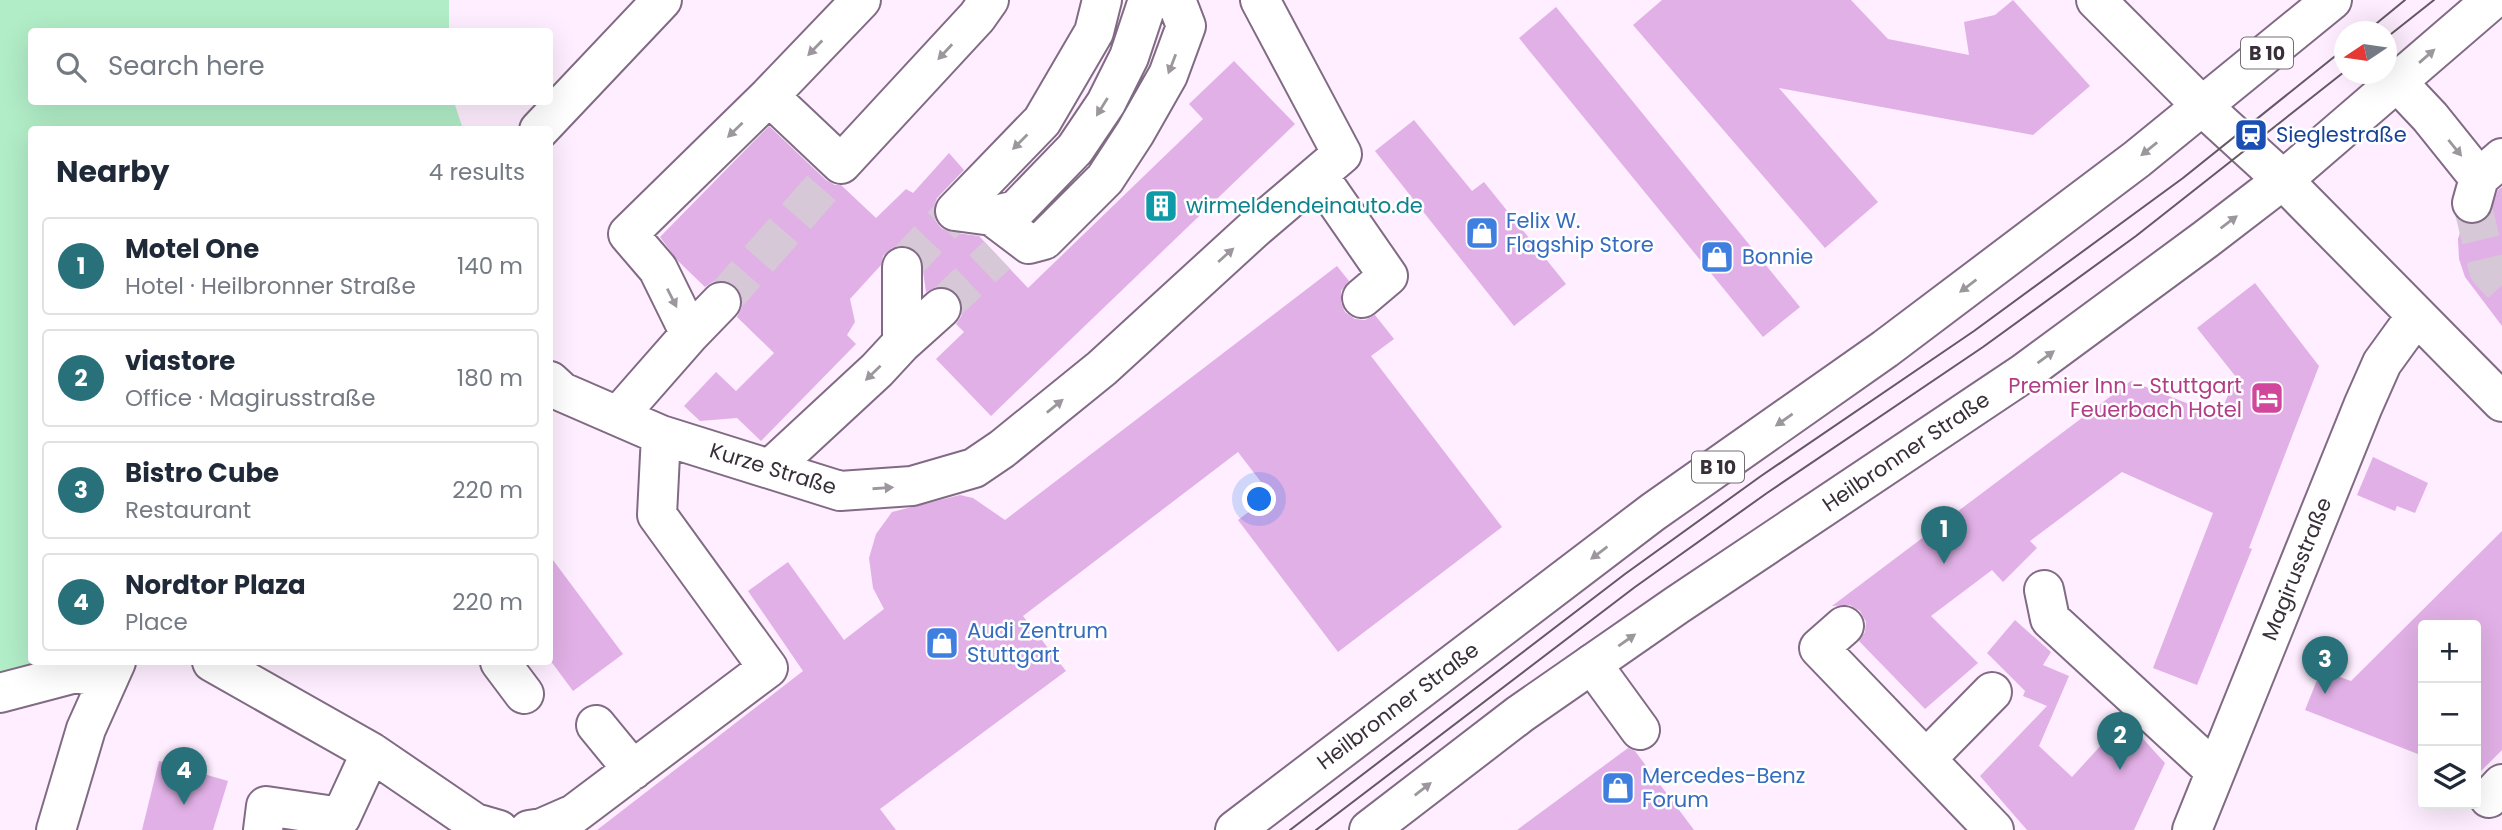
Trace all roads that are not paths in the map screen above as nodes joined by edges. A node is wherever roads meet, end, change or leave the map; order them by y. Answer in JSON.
{"nodes":[{"id":1,"x":662,"y":0,"type":"edge"},
{"id":2,"x":861,"y":0,"type":"edge"},
{"id":3,"x":989,"y":0,"type":"edge"},
{"id":4,"x":1102,"y":0,"type":"edge"},
{"id":5,"x":1148,"y":0,"type":"edge"},
{"id":6,"x":1176,"y":0,"type":"edge"},
{"id":7,"x":1260,"y":0,"type":"edge"},
{"id":8,"x":2096,"y":0,"type":"edge"},
{"id":9,"x":2332,"y":0,"type":"edge"},
{"id":10,"x":2492,"y":0,"type":"edge"},
{"id":11,"x":2397,"y":82,"type":"joint"},
{"id":12,"x":2395,"y":84,"type":"edge"},
{"id":13,"x":769,"y":96,"type":"junction"},
{"id":14,"x":2202,"y":106,"type":"junction"},
{"id":15,"x":543,"y":126,"type":"edge"},
{"id":16,"x":1330,"y":164,"type":"junction"},
{"id":17,"x":2283,"y":180,"type":"junction"},
{"id":18,"x":2484,"y":180,"type":"tunnel mouth"},
{"id":19,"x":986,"y":227,"type":"junction"},
{"id":20,"x":1362,"y":298,"type":"dead end"},
{"id":21,"x":913,"y":301,"type":"tunnel mouth"},
{"id":22,"x":721,"y":302,"type":"tunnel mouth"},
{"id":23,"x":2416,"y":316,"type":"junction"},
{"id":24,"x":691,"y":334,"type":"junction"},
{"id":25,"x":553,"y":384,"type":"edge"},
{"id":26,"x":2502,"y":402,"type":"edge"},
{"id":27,"x":618,"y":416,"type":"junction"},
{"id":28,"x":661,"y":435,"type":"junction"},
{"id":29,"x":770,"y":469,"type":"junction"},
{"id":30,"x":2044,"y":590,"type":"dead end"},
{"id":31,"x":1844,"y":626,"type":"dead end"},
{"id":32,"x":1592,"y":664,"type":"junction"},
{"id":33,"x":217,"y":665,"type":"edge"},
{"id":34,"x":502,"y":665,"type":"edge"},
{"id":35,"x":112,"y":670,"type":"edge"},
{"id":36,"x":1992,"y":692,"type":"dead end"},
{"id":37,"x":0,"y":694,"type":"edge"},
{"id":38,"x":524,"y":694,"type":"dead end"},
{"id":39,"x":596,"y":725,"type":"dead end"},
{"id":40,"x":1640,"y":730,"type":"dead end"},
{"id":41,"x":371,"y":752,"type":"junction"},
{"id":42,"x":1926,"y":759,"type":"junction"},
{"id":43,"x":633,"y":770,"type":"junction"},
{"id":44,"x":2215,"y":771,"type":"junction"},
{"id":45,"x":56,"y":830,"type":"edge"},
{"id":46,"x":263,"y":830,"type":"edge"},
{"id":47,"x":499,"y":830,"type":"edge"},
{"id":48,"x":529,"y":830,"type":"edge"},
{"id":49,"x":1235,"y":830,"type":"edge"},
{"id":50,"x":1369,"y":830,"type":"edge"},
{"id":51,"x":1994,"y":830,"type":"edge"},
{"id":52,"x":2192,"y":830,"type":"edge"}],
"edges":[{"from":1,"to":15,"type":"street"},
{"from":2,"to":13,"type":"street","one_way":true},
{"from":3,"to":13,"type":"street","one_way":true},
{"from":4,"to":19,"type":"street","one_way":true},
{"from":5,"to":19,"type":"street","one_way":true},
{"from":6,"to":19,"type":"street","one_way":true},
{"from":7,"to":16,"type":"street"},
{"from":8,"to":14,"type":"street"},
{"from":9,"to":14,"type":"street","name":"Heilbronner Straße","number":"B 10"},
{"from":11,"to":10,"type":"street","name":"Heilbronner Straße","one_way":true},
{"from":11,"to":18,"type":"street","one_way":true},
{"from":12,"to":17,"type":"street","name":"Heilbronner Straße"},
{"from":13,"to":24,"type":"street","one_way":true},
{"from":14,"to":17,"type":"street"},
{"from":14,"to":49,"type":"street","name":"Heilbronner Straße","number":"B 10","one_way":true},
{"from":16,"to":20,"type":"street"},
{"from":29,"to":16,"type":"street","name":"Kurze Straße","one_way":true},
{"from":17,"to":23,"type":"street"},
{"from":32,"to":17,"type":"street","name":"Heilbronner Straße","one_way":true},
{"from":21,"to":29,"type":"street","one_way":true},
{"from":22,"to":24,"type":"street"},
{"from":23,"to":26,"type":"street"},
{"from":23,"to":44,"type":"street","name":"Magirusstraße"},
{"from":24,"to":27,"type":"street"},
{"from":25,"to":27,"type":"street","name":"Kurze Straße"},
{"from":27,"to":28,"type":"street","name":"Kurze Straße"},
{"from":28,"to":29,"type":"street","name":"Kurze Straße"},
{"from":28,"to":43,"type":"street"},
{"from":30,"to":44,"type":"street"},
{"from":31,"to":42,"type":"street"},
{"from":32,"to":40,"type":"street"},
{"from":50,"to":32,"type":"street","name":"Heilbronner Straße","one_way":true},
{"from":33,"to":41,"type":"street"},
{"from":34,"to":38,"type":"street"},
{"from":35,"to":37,"type":"street"},
{"from":35,"to":45,"type":"street"},
{"from":36,"to":42,"type":"street"},
{"from":39,"to":43,"type":"street"},
{"from":41,"to":46,"type":"street"},
{"from":41,"to":47,"type":"street"},
{"from":42,"to":51,"type":"street"},
{"from":43,"to":48,"type":"street"},
{"from":44,"to":52,"type":"street","name":"Magirusstraße"}]}
